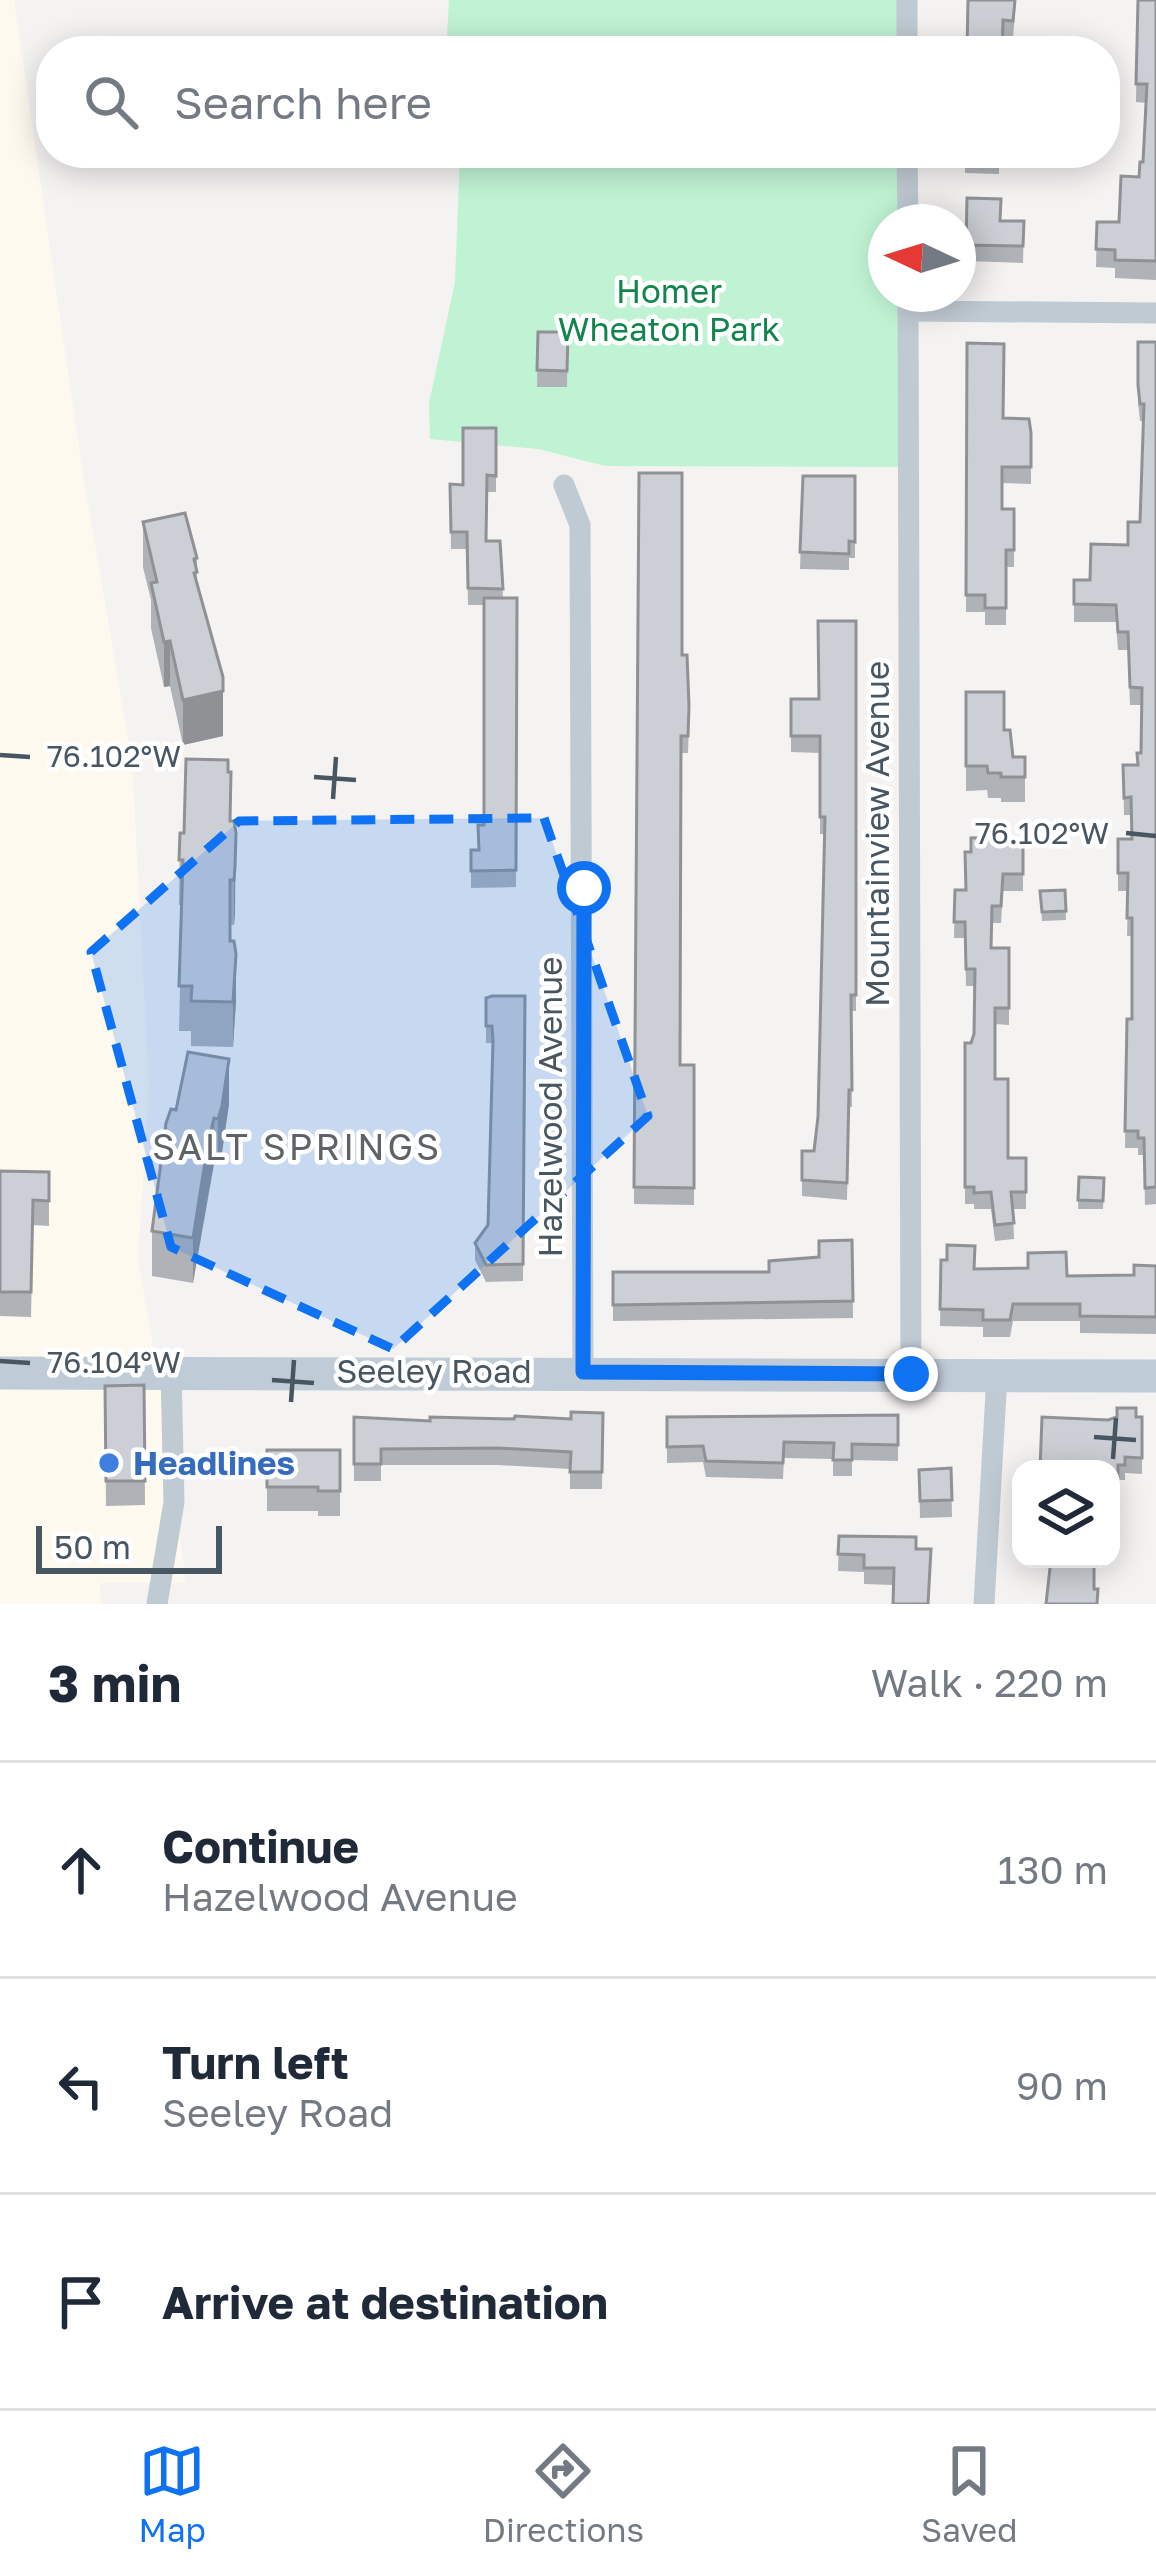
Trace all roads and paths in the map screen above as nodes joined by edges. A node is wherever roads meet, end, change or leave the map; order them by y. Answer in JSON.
{"nodes":[{"id":1,"x":907,"y":0,"type":"edge"},
{"id":2,"x":907,"y":36,"type":"edge"},
{"id":3,"x":908,"y":168,"type":"edge"},
{"id":4,"x":908,"y":204,"type":"edge"},
{"id":5,"x":976,"y":306,"type":"edge"},
{"id":6,"x":908,"y":312,"type":"edge"},
{"id":7,"x":1156,"y":313,"type":"edge"},
{"id":8,"x":564,"y":484,"type":"dead end"},
{"id":9,"x":171,"y":1371,"type":"junction"},
{"id":10,"x":583,"y":1372,"type":"junction"},
{"id":11,"x":0,"y":1373,"type":"edge"},
{"id":12,"x":911,"y":1374,"type":"junction"},
{"id":13,"x":997,"y":1375,"type":"junction"},
{"id":14,"x":1156,"y":1376,"type":"edge"},
{"id":15,"x":157,"y":1604,"type":"edge"},
{"id":16,"x":984,"y":1604,"type":"edge"}],
"edges":[{"from":1,"to":2,"type":"street"},
{"from":3,"to":4,"type":"street"},
{"from":5,"to":7,"type":"street"},
{"from":6,"to":12,"type":"street","name":"Mountainview Avenue"},
{"from":8,"to":10,"type":"street","name":"Hazelwood Avenue"},
{"from":9,"to":10,"type":"street","name":"Seeley Road"},
{"from":9,"to":11,"type":"street","name":"Seeley Road"},
{"from":9,"to":15,"type":"street"},
{"from":10,"to":12,"type":"street","name":"Seeley Road"},
{"from":12,"to":13,"type":"street","name":"Seeley Road"},
{"from":13,"to":14,"type":"street","name":"Seeley Road"},
{"from":13,"to":16,"type":"street"}]}
